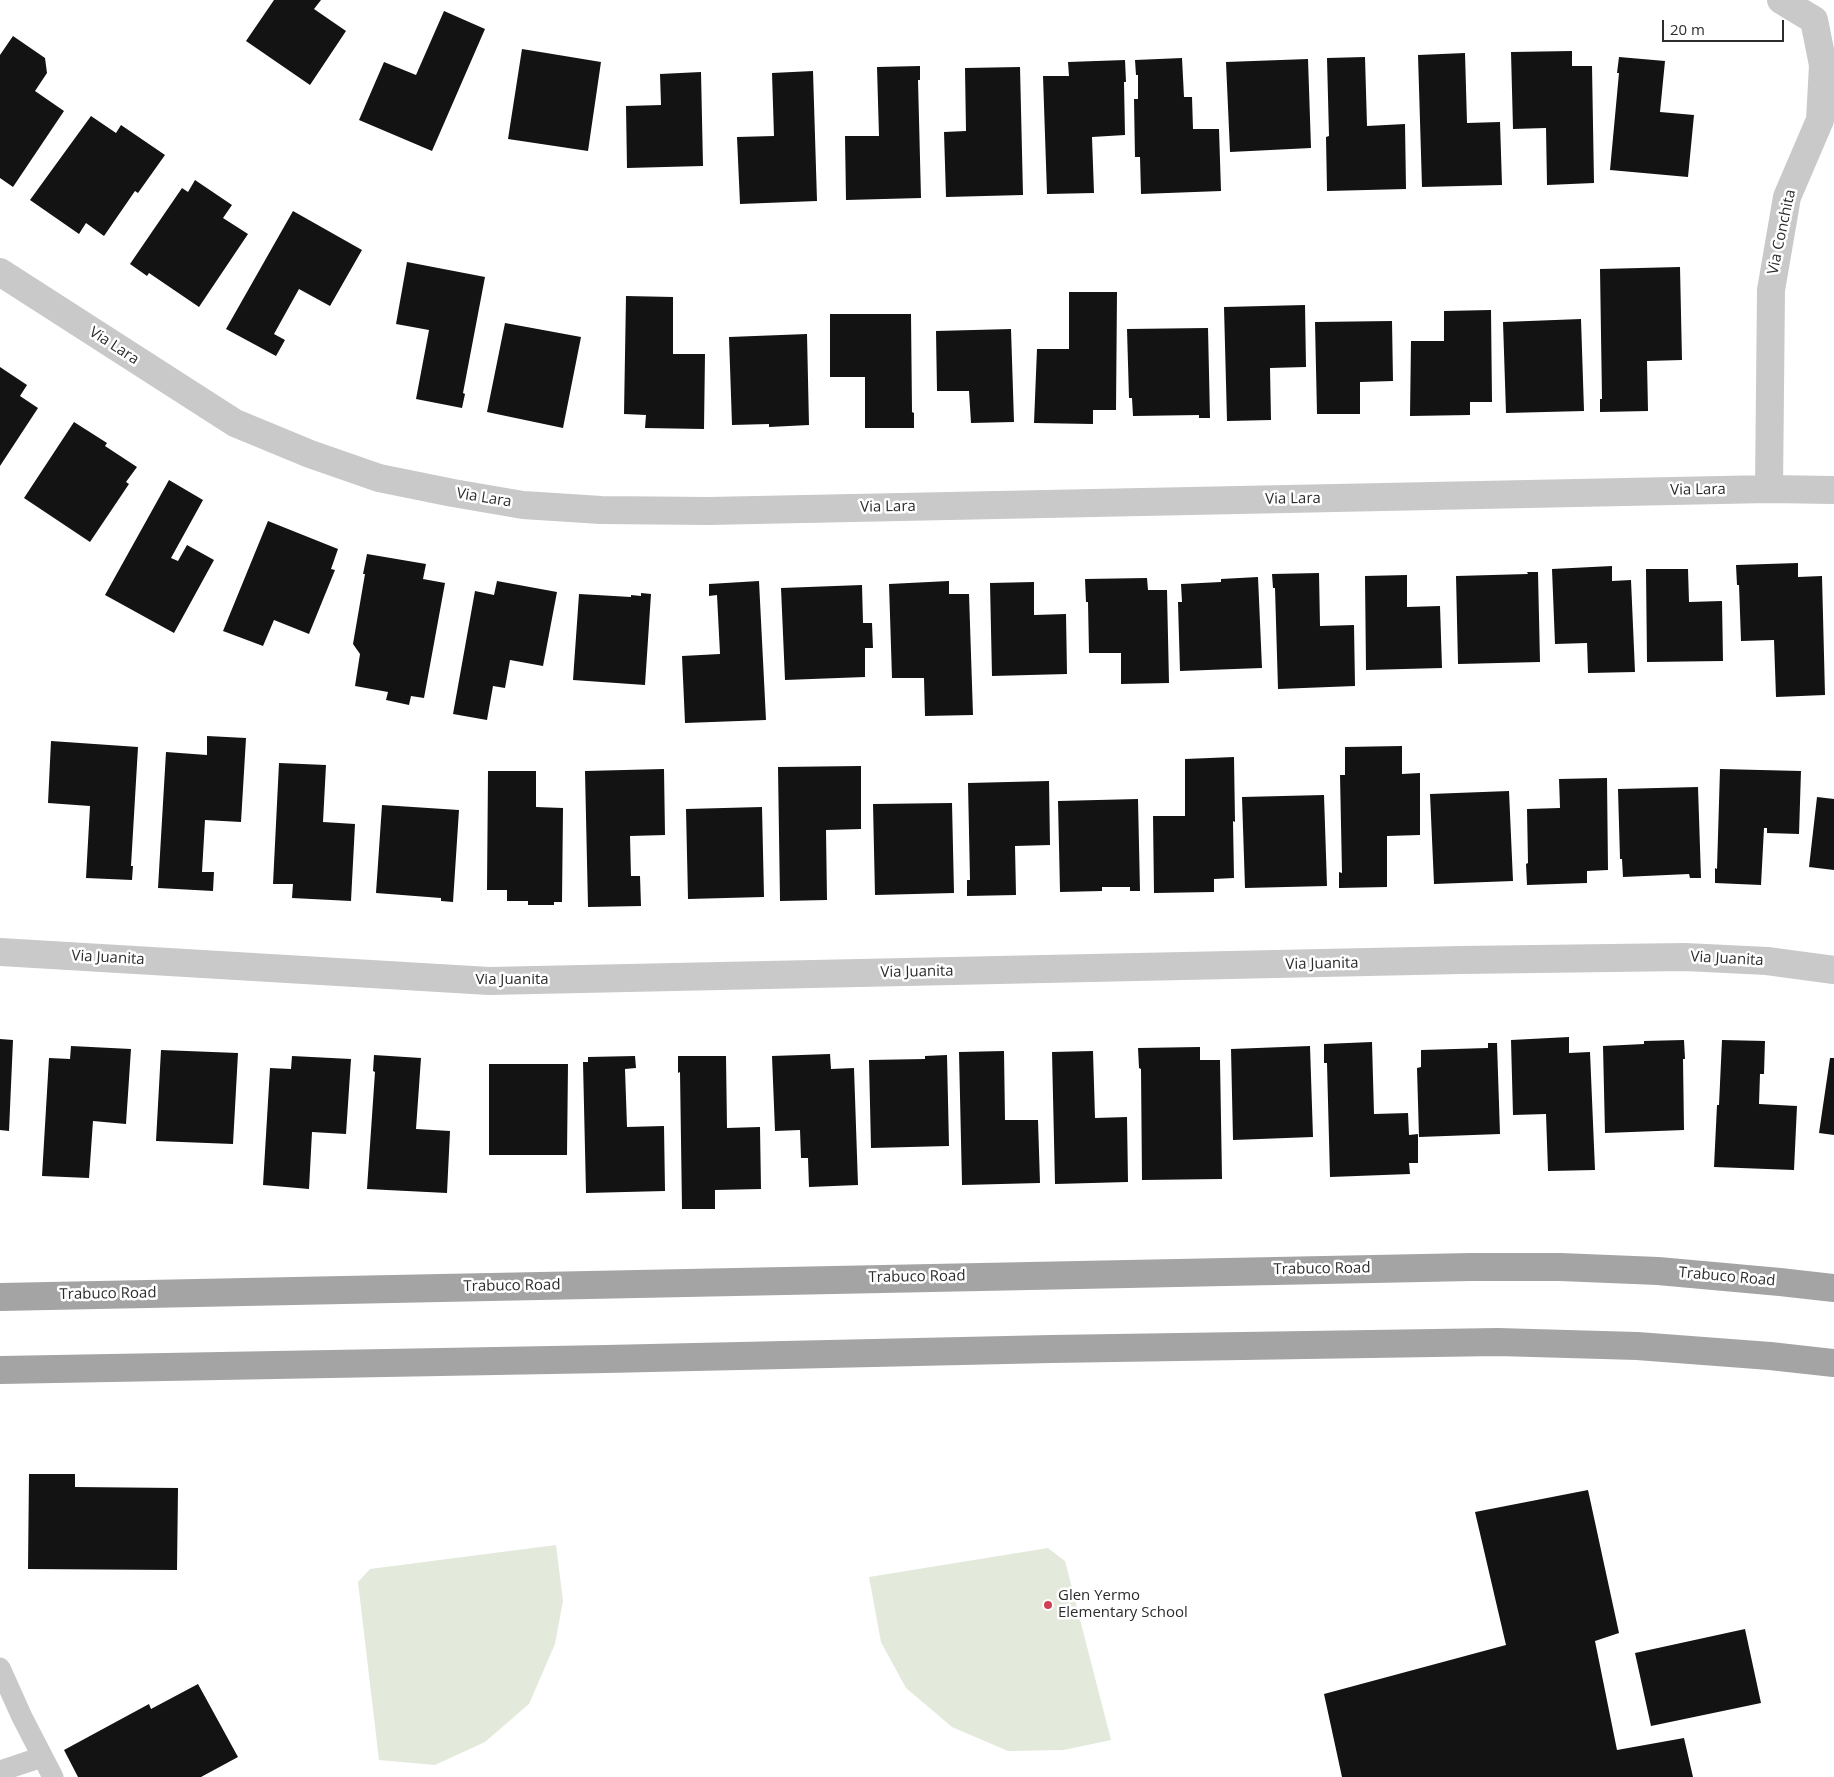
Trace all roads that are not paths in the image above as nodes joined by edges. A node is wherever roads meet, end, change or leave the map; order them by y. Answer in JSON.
{"nodes":[{"id":1,"x":1781,"y":0,"type":"edge"},
{"id":2,"x":0,"y":272,"type":"edge"},
{"id":3,"x":1769,"y":489,"type":"junction"},
{"id":4,"x":1834,"y":490,"type":"edge"},
{"id":5,"x":0,"y":952,"type":"edge"},
{"id":6,"x":1834,"y":970,"type":"edge"},
{"id":7,"x":1834,"y":1288,"type":"edge"},
{"id":8,"x":0,"y":1297,"type":"edge"},
{"id":9,"x":1834,"y":1363,"type":"edge"},
{"id":10,"x":0,"y":1370,"type":"edge"},
{"id":11,"x":0,"y":1668,"type":"edge"},
{"id":12,"x":42,"y":1757,"type":"junction"},
{"id":13,"x":0,"y":1771,"type":"edge"},
{"id":14,"x":53,"y":1777,"type":"edge"}],
"edges":[{"from":1,"to":3,"type":"street","name":"Via Conchita"},
{"from":2,"to":3,"type":"street","name":"Via Lara"},
{"from":3,"to":4,"type":"street","name":"Via Lara"},
{"from":5,"to":6,"type":"street","name":"Via Juanita"},
{"from":7,"to":8,"type":"main road","name":"Trabuco Road"},
{"from":9,"to":10,"type":"main road"},
{"from":11,"to":12,"type":"lane"},
{"from":12,"to":13,"type":"lane"},
{"from":12,"to":14,"type":"lane"}]}
